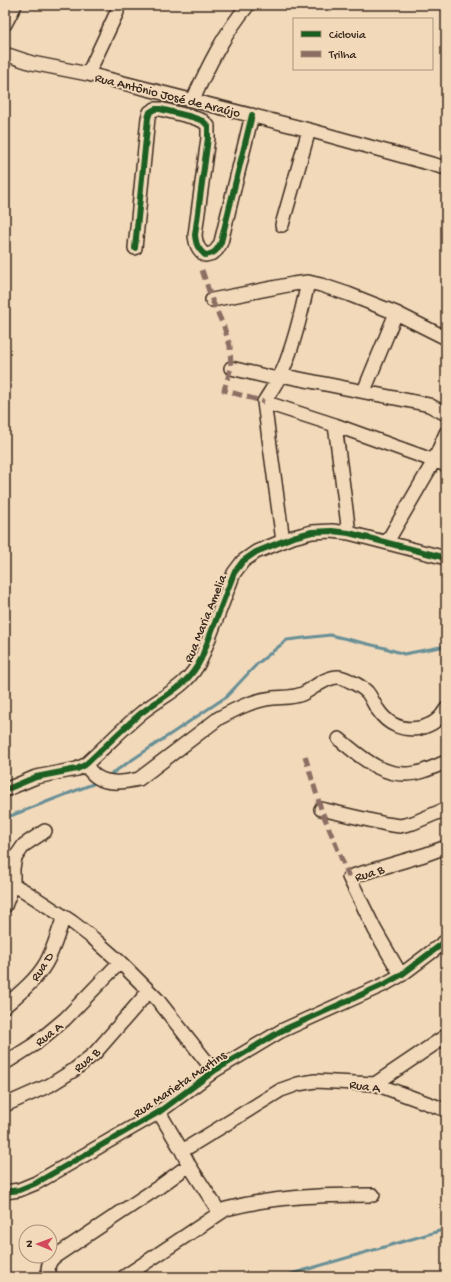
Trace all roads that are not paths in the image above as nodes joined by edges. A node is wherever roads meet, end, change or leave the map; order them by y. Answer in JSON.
{"nodes":[{"id":1,"x":15,"y":5,"type":"edge"},
{"id":2,"x":248,"y":5,"type":"edge"},
{"id":3,"x":117,"y":12,"type":"dead end"},
{"id":4,"x":5,"y":24,"type":"edge"},
{"id":5,"x":5,"y":54,"type":"edge"},
{"id":6,"x":88,"y":74,"type":"junction"},
{"id":7,"x":193,"y":100,"type":"junction"},
{"id":8,"x":252,"y":115,"type":"junction"},
{"id":9,"x":309,"y":130,"type":"junction"},
{"id":10,"x":446,"y":168,"type":"edge"},
{"id":11,"x":282,"y":225,"type":"dead end"},
{"id":12,"x":134,"y":248,"type":"dead end"},
{"id":13,"x":308,"y":282,"type":"junction"},
{"id":14,"x":212,"y":300,"type":"dead end"},
{"id":15,"x":396,"y":313,"type":"junction"},
{"id":16,"x":446,"y":338,"type":"edge"},
{"id":17,"x":231,"y":368,"type":"dead end"},
{"id":18,"x":279,"y":377,"type":"junction"},
{"id":19,"x":364,"y":391,"type":"junction"},
{"id":20,"x":264,"y":402,"type":"junction"},
{"id":21,"x":446,"y":414,"type":"edge"},
{"id":22,"x":335,"y":425,"type":"junction"},
{"id":23,"x":446,"y":433,"type":"edge"},
{"id":24,"x":440,"y":463,"type":"edge"},
{"id":25,"x":349,"y":533,"type":"junction"},
{"id":26,"x":283,"y":541,"type":"junction"},
{"id":27,"x":387,"y":542,"type":"junction"},
{"id":28,"x":446,"y":558,"type":"edge"},
{"id":29,"x":446,"y":709,"type":"edge"},
{"id":30,"x":339,"y":739,"type":"dead end"},
{"id":31,"x":446,"y":762,"type":"edge"},
{"id":32,"x":85,"y":765,"type":"junction"},
{"id":33,"x":5,"y":790,"type":"edge"},
{"id":34,"x":321,"y":808,"type":"dead end"},
{"id":35,"x":446,"y":809,"type":"edge"},
{"id":36,"x":46,"y":831,"type":"dead end"},
{"id":37,"x":446,"y":847,"type":"edge"},
{"id":38,"x":13,"y":885,"type":"junction"},
{"id":39,"x":5,"y":906,"type":"edge"},
{"id":40,"x":64,"y":917,"type":"junction"},
{"id":41,"x":446,"y":941,"type":"edge"},
{"id":42,"x":120,"y":962,"type":"junction"},
{"id":43,"x":401,"y":975,"type":"junction"},
{"id":44,"x":149,"y":991,"type":"junction"},
{"id":45,"x":5,"y":1006,"type":"edge"},
{"id":46,"x":446,"y":1036,"type":"edge"},
{"id":47,"x":5,"y":1063,"type":"edge"},
{"id":48,"x":214,"y":1071,"type":"junction"},
{"id":49,"x":375,"y":1084,"type":"junction"},
{"id":50,"x":5,"y":1105,"type":"edge"},
{"id":51,"x":446,"y":1110,"type":"edge"},
{"id":52,"x":159,"y":1112,"type":"junction"},
{"id":53,"x":182,"y":1151,"type":"junction"},
{"id":54,"x":189,"y":1165,"type":"junction"},
{"id":55,"x":5,"y":1192,"type":"edge"},
{"id":56,"x":373,"y":1194,"type":"dead end"},
{"id":57,"x":220,"y":1212,"type":"junction"},
{"id":58,"x":51,"y":1277,"type":"edge"},
{"id":59,"x":124,"y":1277,"type":"edge"}],
"edges":[{"from":1,"to":4,"type":"street"},
{"from":2,"to":7,"type":"street"},
{"from":3,"to":6,"type":"street"},
{"from":5,"to":6,"type":"street","name":"Rua Antônio José de Araújo"},
{"from":6,"to":7,"type":"street","name":"Rua Antônio José de Araújo"},
{"from":7,"to":8,"type":"street","name":"Rua Antônio José de Araújo"},
{"from":8,"to":9,"type":"street","name":"Rua Antônio José de Araújo"},
{"from":8,"to":12,"type":"street"},
{"from":9,"to":10,"type":"street","name":"Rua Antônio José de Araújo"},
{"from":9,"to":11,"type":"street"},
{"from":13,"to":14,"type":"street"},
{"from":13,"to":15,"type":"street"},
{"from":13,"to":18,"type":"street"},
{"from":15,"to":16,"type":"street"},
{"from":15,"to":19,"type":"street"},
{"from":17,"to":18,"type":"street"},
{"from":18,"to":19,"type":"street"},
{"from":18,"to":20,"type":"street"},
{"from":19,"to":21,"type":"street"},
{"from":20,"to":22,"type":"street"},
{"from":20,"to":26,"type":"street"},
{"from":22,"to":24,"type":"street"},
{"from":22,"to":25,"type":"street"},
{"from":23,"to":24,"type":"street"},
{"from":24,"to":27,"type":"street"},
{"from":25,"to":26,"type":"street","name":"Rua Maria Amelia"},
{"from":25,"to":27,"type":"street","name":"Rua Maria Amelia"},
{"from":26,"to":32,"type":"street","name":"Rua Maria Amelia"},
{"from":27,"to":28,"type":"street","name":"Rua Maria Amelia"},
{"from":29,"to":32,"type":"street"},
{"from":30,"to":31,"type":"street"},
{"from":32,"to":33,"type":"street","name":"Rua Maria Amelia"},
{"from":34,"to":35,"type":"street"},
{"from":36,"to":38,"type":"street"},
{"from":37,"to":43,"type":"street","name":"Rua B"},
{"from":38,"to":39,"type":"street"},
{"from":38,"to":40,"type":"street"},
{"from":40,"to":42,"type":"street"},
{"from":40,"to":45,"type":"street","name":"Rua D"},
{"from":41,"to":43,"type":"street","name":"Rua Marieta Martins"},
{"from":42,"to":44,"type":"street"},
{"from":42,"to":47,"type":"street","name":"Rua A"},
{"from":43,"to":48,"type":"street","name":"Rua Marieta Martins"},
{"from":44,"to":48,"type":"street"},
{"from":44,"to":50,"type":"street","name":"Rua B"},
{"from":46,"to":49,"type":"street"},
{"from":48,"to":52,"type":"street","name":"Rua Marieta Martins"},
{"from":49,"to":51,"type":"street","name":"Rua A"},
{"from":49,"to":53,"type":"street","name":"Rua A"},
{"from":52,"to":53,"type":"street"},
{"from":52,"to":55,"type":"street","name":"Rua Marieta Martins"},
{"from":53,"to":54,"type":"street"},
{"from":54,"to":57,"type":"street"},
{"from":54,"to":58,"type":"street"},
{"from":56,"to":57,"type":"street"},
{"from":57,"to":59,"type":"street"}]}
